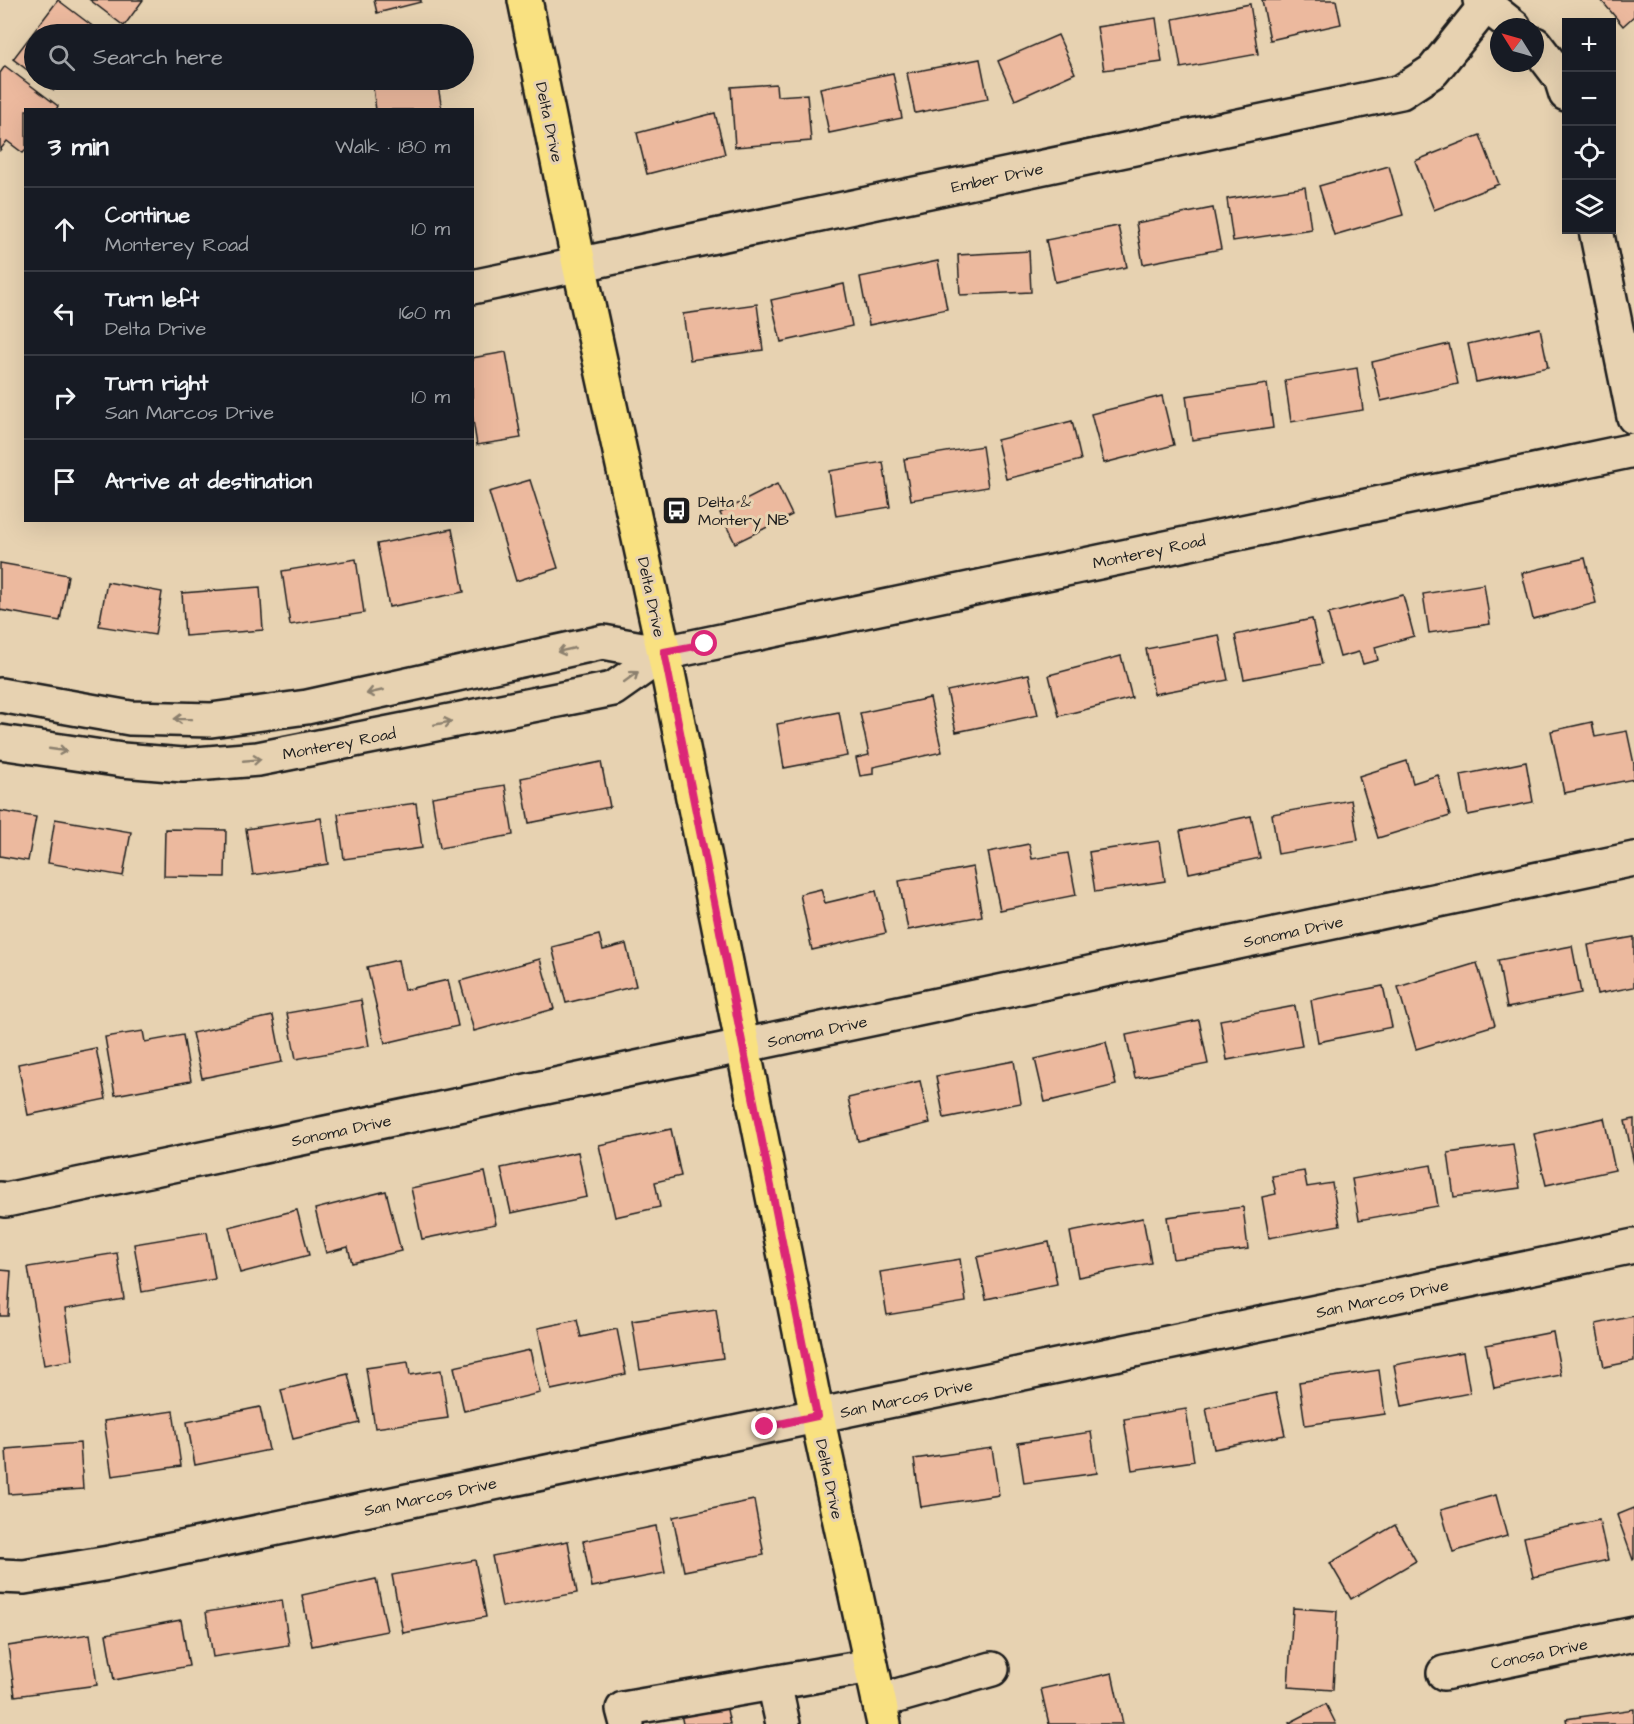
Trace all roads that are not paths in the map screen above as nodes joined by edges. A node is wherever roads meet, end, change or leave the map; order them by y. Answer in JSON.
{"nodes":[{"id":1,"x":525,"y":0,"type":"edge"},
{"id":2,"x":1483,"y":2,"type":"edge"},
{"id":3,"x":1503,"y":18,"type":"edge"},
{"id":4,"x":1544,"y":56,"type":"edge"},
{"id":5,"x":1562,"y":81,"type":"edge"},
{"id":6,"x":1597,"y":234,"type":"edge"},
{"id":7,"x":579,"y":264,"type":"junction"},
{"id":8,"x":474,"y":287,"type":"edge"},
{"id":9,"x":1634,"y":417,"type":"edge"},
{"id":10,"x":1634,"y":450,"type":"edge"},
{"id":11,"x":664,"y":652,"type":"junction"},
{"id":12,"x":0,"y":695,"type":"edge"},
{"id":13,"x":0,"y":742,"type":"edge"},
{"id":14,"x":1634,"y":859,"type":"edge"},
{"id":15,"x":742,"y":1047,"type":"junction"},
{"id":16,"x":0,"y":1199,"type":"edge"},
{"id":17,"x":1634,"y":1246,"type":"edge"},
{"id":18,"x":817,"y":1416,"type":"junction"},
{"id":19,"x":0,"y":1576,"type":"edge"},
{"id":20,"x":1634,"y":1634,"type":"edge"},
{"id":21,"x":871,"y":1666,"type":"junction"},
{"id":22,"x":992,"y":1669,"type":"dead end"},
{"id":23,"x":1444,"y":1673,"type":"dead end"},
{"id":24,"x":774,"y":1683,"type":"junction"},
{"id":25,"x":881,"y":1712,"type":"edge"},
{"id":26,"x":627,"y":1724,"type":"edge"},
{"id":27,"x":783,"y":1724,"type":"edge"}],
"edges":[{"from":1,"to":7,"type":"main road","name":"Delta Drive"},
{"from":2,"to":3,"type":"street"},
{"from":2,"to":7,"type":"street","name":"Ember Drive"},
{"from":4,"to":5,"type":"street"},
{"from":6,"to":9,"type":"street"},
{"from":7,"to":8,"type":"street","name":"Ember Drive"},
{"from":7,"to":11,"type":"main road","name":"Delta Drive"},
{"from":10,"to":11,"type":"street","name":"Monterey Road"},
{"from":11,"to":12,"type":"street","name":"Monterey Road","one_way":true},
{"from":13,"to":11,"type":"street","name":"Monterey Road","one_way":true},
{"from":11,"to":15,"type":"main road","name":"Delta Drive"},
{"from":14,"to":15,"type":"street","name":"Sonoma Drive"},
{"from":15,"to":16,"type":"street","name":"Sonoma Drive"},
{"from":15,"to":18,"type":"main road","name":"Delta Drive"},
{"from":17,"to":18,"type":"street","name":"San Marcos Drive"},
{"from":18,"to":19,"type":"street","name":"San Marcos Drive"},
{"from":18,"to":21,"type":"main road","name":"Delta Drive"},
{"from":20,"to":23,"type":"street","name":"Conosa Drive"},
{"from":21,"to":24,"type":"street"},
{"from":21,"to":25,"type":"main road","name":"Delta Drive"},
{"from":22,"to":25,"type":"street"},
{"from":24,"to":26,"type":"street"},
{"from":24,"to":27,"type":"street"}]}
